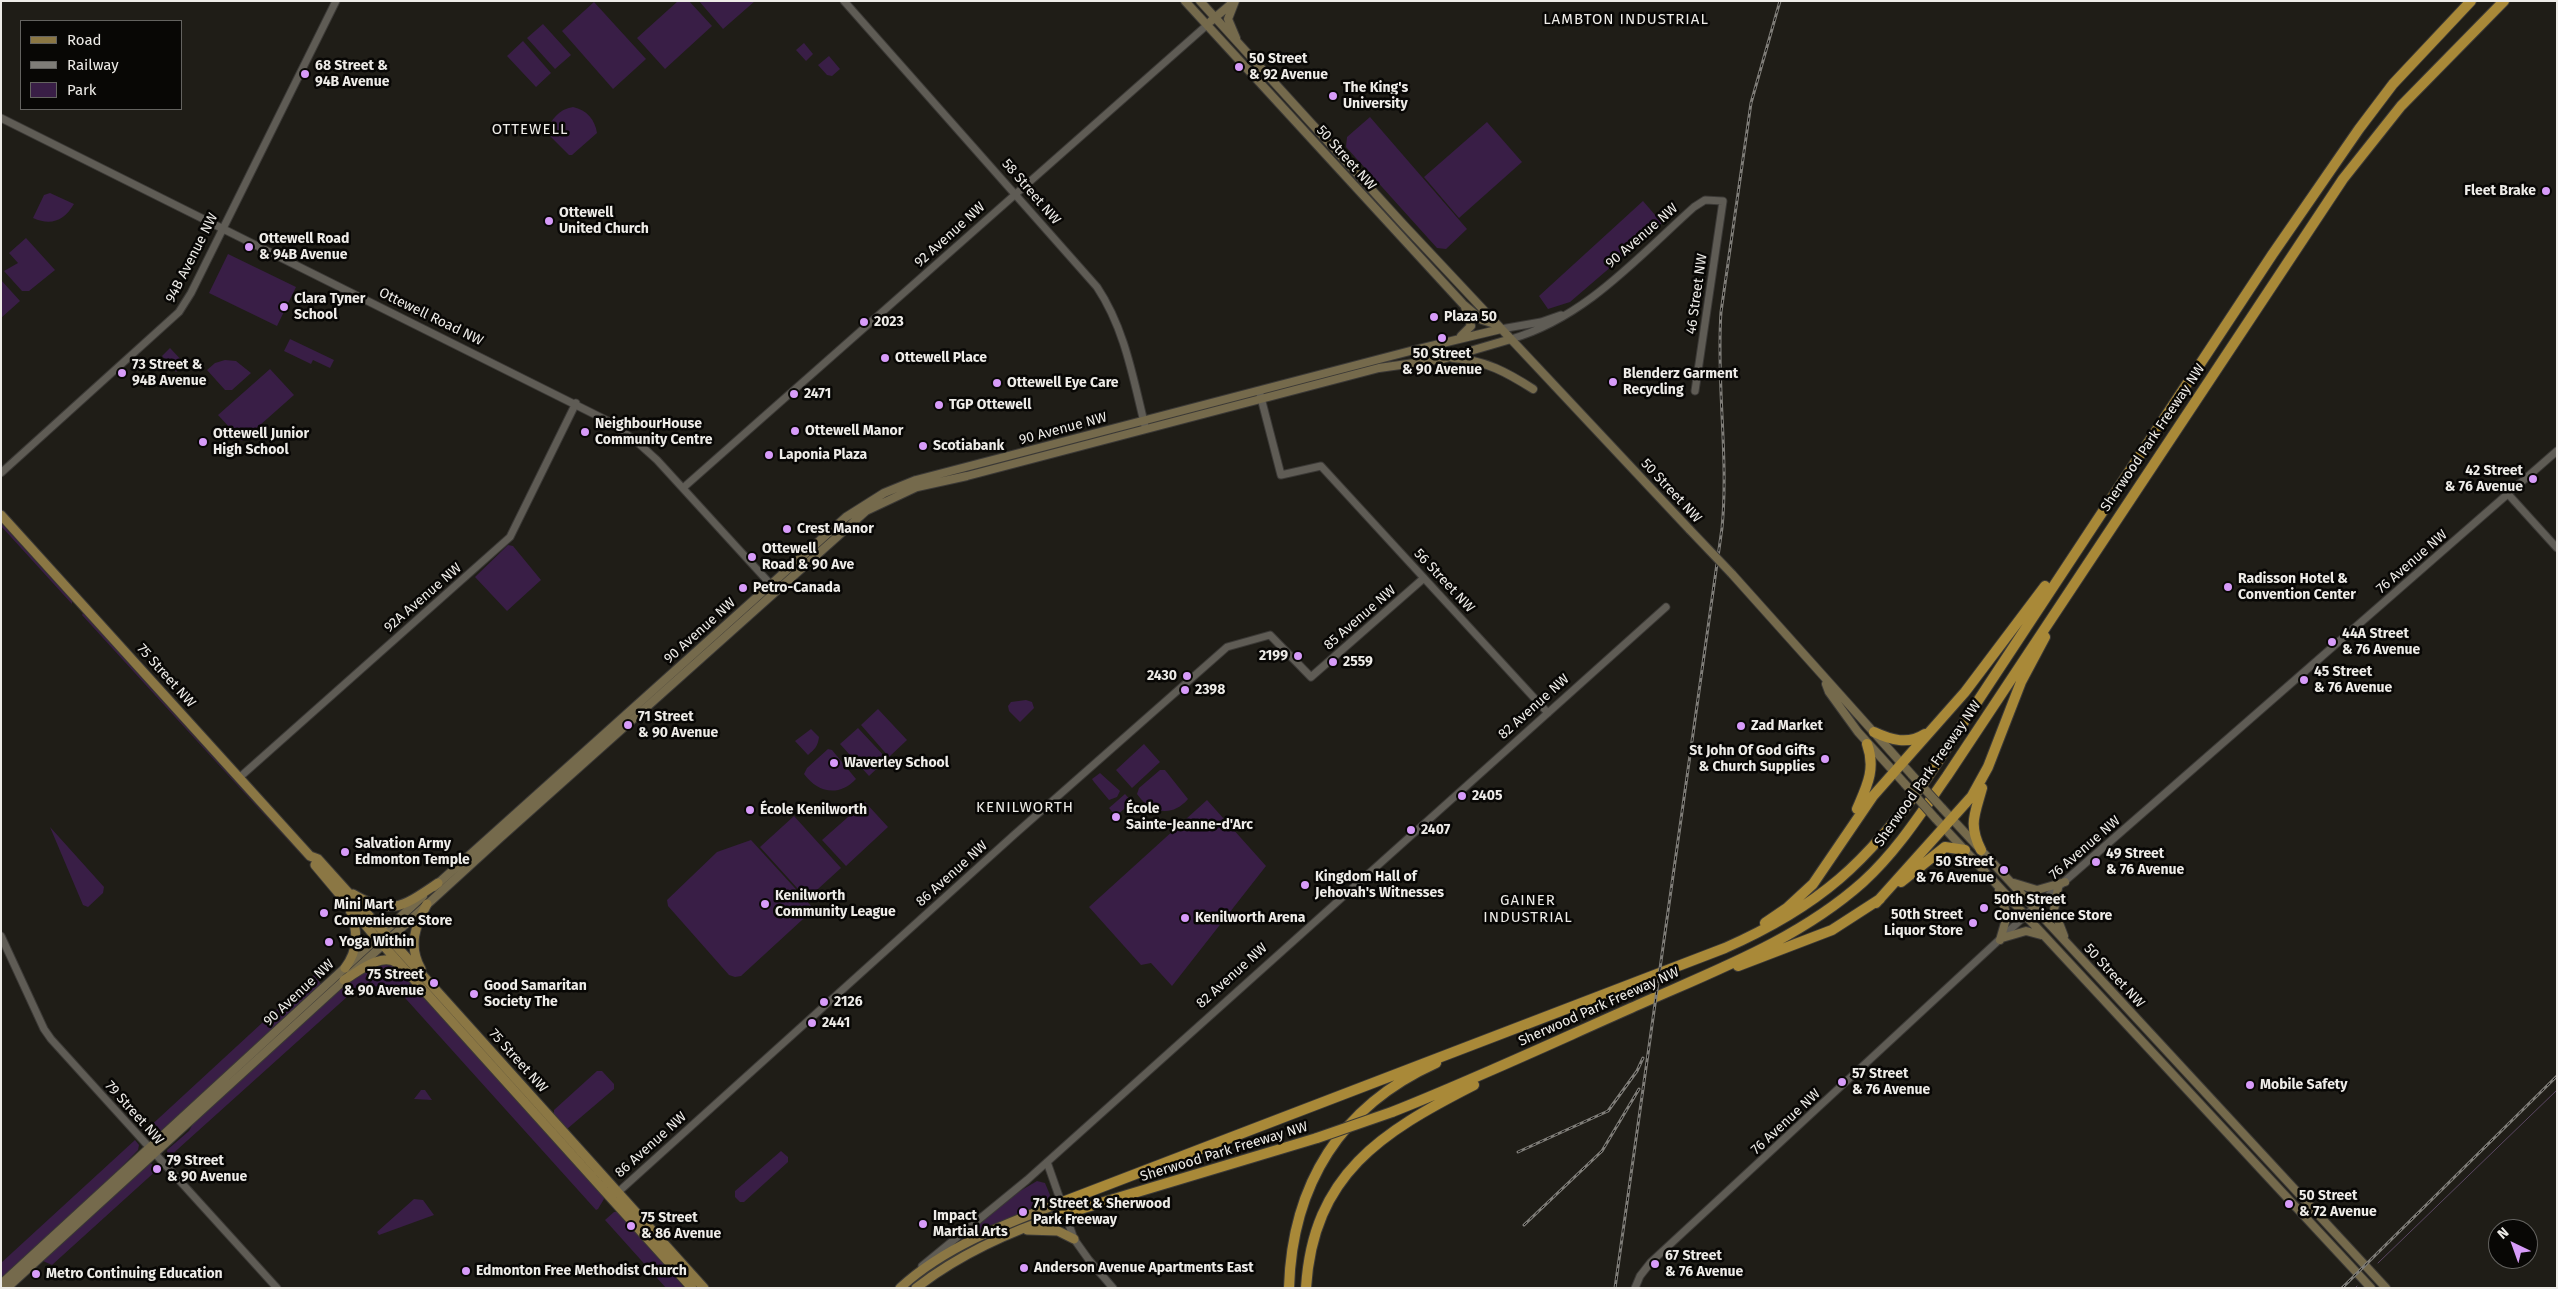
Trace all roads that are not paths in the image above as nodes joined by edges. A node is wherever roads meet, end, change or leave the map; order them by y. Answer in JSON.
{"nodes":[{"id":1,"x":336,"y":1,"type":"edge"},
{"id":2,"x":844,"y":1,"type":"edge"},
{"id":3,"x":1185,"y":1,"type":"edge"},
{"id":4,"x":1200,"y":1,"type":"edge"},
{"id":5,"x":1234,"y":1,"type":"edge"},
{"id":6,"x":2471,"y":1,"type":"edge"},
{"id":7,"x":2504,"y":1,"type":"edge"},
{"id":8,"x":2512,"y":1,"type":"edge"},
{"id":9,"x":1215,"y":18,"type":"junction"},
{"id":10,"x":1207,"y":26,"type":"junction"},
{"id":11,"x":2466,"y":38,"type":"junction"},
{"id":12,"x":1240,"y":46,"type":"junction"},
{"id":13,"x":1,"y":118,"type":"edge"},
{"id":14,"x":1015,"y":194,"type":"junction"},
{"id":15,"x":1723,"y":201,"type":"joint"},
{"id":16,"x":223,"y":228,"type":"junction"},
{"id":17,"x":1463,"y":304,"type":"junction"},
{"id":18,"x":1584,"y":304,"type":"junction"},
{"id":19,"x":1498,"y":327,"type":"junction"},
{"id":20,"x":1457,"y":339,"type":"junction"},
{"id":21,"x":1511,"y":339,"type":"junction"},
{"id":22,"x":1446,"y":358,"type":"junction"},
{"id":23,"x":1534,"y":389,"type":"dead end"},
{"id":24,"x":1695,"y":391,"type":"dead end"},
{"id":25,"x":1260,"y":395,"type":"junction"},
{"id":26,"x":576,"y":403,"type":"junction"},
{"id":27,"x":1144,"y":420,"type":"junction"},
{"id":28,"x":1146,"y":430,"type":"junction"},
{"id":29,"x":2557,"y":450,"type":"edge"},
{"id":30,"x":1,"y":473,"type":"edge"},
{"id":31,"x":683,"y":488,"type":"junction"},
{"id":32,"x":2508,"y":494,"type":"junction"},
{"id":33,"x":1,"y":515,"type":"edge"},
{"id":34,"x":2557,"y":548,"type":"edge"},
{"id":35,"x":2070,"y":561,"type":"junction"},
{"id":36,"x":1424,"y":578,"type":"junction"},
{"id":37,"x":773,"y":587,"type":"junction"},
{"id":38,"x":1666,"y":607,"type":"dead end"},
{"id":39,"x":2057,"y":609,"type":"junction"},
{"id":40,"x":1270,"y":635,"type":"joint"},
{"id":41,"x":1825,"y":680,"type":"junction"},
{"id":42,"x":1548,"y":713,"type":"junction"},
{"id":43,"x":1934,"y":728,"type":"junction"},
{"id":44,"x":1874,"y":732,"type":"junction"},
{"id":45,"x":1867,"y":744,"type":"junction"},
{"id":46,"x":1902,"y":764,"type":"junction"},
{"id":47,"x":1988,"y":767,"type":"junction"},
{"id":48,"x":1894,"y":772,"type":"junction"},
{"id":49,"x":240,"y":777,"type":"junction"},
{"id":50,"x":1952,"y":819,"type":"junction"},
{"id":51,"x":1851,"y":826,"type":"junction"},
{"id":52,"x":1944,"y":828,"type":"junction"},
{"id":53,"x":1965,"y":850,"type":"junction"},
{"id":54,"x":1981,"y":850,"type":"junction"},
{"id":55,"x":310,"y":856,"type":"junction"},
{"id":56,"x":2010,"y":882,"type":"junction"},
{"id":57,"x":2065,"y":882,"type":"junction"},
{"id":58,"x":438,"y":883,"type":"junction"},
{"id":59,"x":1996,"y":884,"type":"junction"},
{"id":60,"x":2058,"y":888,"type":"junction"},
{"id":61,"x":344,"y":889,"type":"junction"},
{"id":62,"x":1876,"y":903,"type":"junction"},
{"id":63,"x":427,"y":904,"type":"junction"},
{"id":64,"x":348,"y":905,"type":"junction"},
{"id":65,"x":2035,"y":909,"type":"junction"},
{"id":66,"x":2026,"y":916,"type":"junction"},
{"id":67,"x":1,"y":936,"type":"edge"},
{"id":68,"x":2045,"y":937,"type":"junction"},
{"id":69,"x":383,"y":938,"type":"junction"},
{"id":70,"x":2001,"y":939,"type":"junction"},
{"id":71,"x":2067,"y":942,"type":"junction"},
{"id":72,"x":1691,"y":962,"type":"junction"},
{"id":73,"x":401,"y":965,"type":"junction"},
{"id":74,"x":345,"y":968,"type":"junction"},
{"id":75,"x":344,"y":980,"type":"junction"},
{"id":76,"x":430,"y":984,"type":"junction"},
{"id":77,"x":1676,"y":988,"type":"junction"},
{"id":78,"x":1600,"y":1022,"type":"junction"},
{"id":79,"x":1480,"y":1043,"type":"junction"},
{"id":80,"x":152,"y":1150,"type":"junction"},
{"id":81,"x":1047,"y":1162,"type":"junction"},
{"id":82,"x":615,"y":1198,"type":"junction"},
{"id":83,"x":1060,"y":1203,"type":"junction"},
{"id":84,"x":1064,"y":1214,"type":"junction"},
{"id":85,"x":1017,"y":1230,"type":"junction"},
{"id":86,"x":1074,"y":1239,"type":"junction"},
{"id":87,"x":1,"y":1284,"type":"edge"},
{"id":88,"x":902,"y":1286,"type":"edge"},
{"id":89,"x":7,"y":1288,"type":"edge"},
{"id":90,"x":277,"y":1288,"type":"edge"},
{"id":91,"x":692,"y":1288,"type":"edge"},
{"id":92,"x":704,"y":1288,"type":"edge"},
{"id":93,"x":916,"y":1288,"type":"edge"},
{"id":94,"x":1113,"y":1288,"type":"edge"},
{"id":95,"x":1289,"y":1288,"type":"edge"},
{"id":96,"x":1306,"y":1288,"type":"edge"},
{"id":97,"x":1635,"y":1288,"type":"edge"},
{"id":98,"x":2371,"y":1288,"type":"edge"},
{"id":99,"x":2386,"y":1288,"type":"edge"}],
"edges":[{"from":1,"to":16,"type":"street","name":"94B Avenue NW"},
{"from":2,"to":14,"type":"street","name":"58 Street NW"},
{"from":3,"to":10,"type":"main road","name":"50 Street NW"},
{"from":4,"to":9,"type":"main road","name":"50 Street NW"},
{"from":5,"to":9,"type":"main road","name":"92 Avenue NW"},
{"from":5,"to":12,"type":"main road"},
{"from":6,"to":35,"type":"highway","name":"Sherwood Park Freeway NW"},
{"from":7,"to":11,"type":"highway","name":"Sherwood Park Freeway NW"},
{"from":8,"to":11,"type":"highway"},
{"from":9,"to":10,"type":"main road","name":"92 Avenue NW"},
{"from":9,"to":12,"type":"main road","name":"50 Street NW"},
{"from":10,"to":14,"type":"street","name":"92 Avenue NW"},
{"from":10,"to":17,"type":"main road","name":"50 Street NW"},
{"from":11,"to":39,"type":"highway","name":"Sherwood Park Freeway NW"},
{"from":12,"to":19,"type":"main road","name":"50 Street NW"},
{"from":13,"to":16,"type":"street","name":"Ottewell Road NW"},
{"from":14,"to":27,"type":"street","name":"58 Street NW"},
{"from":14,"to":31,"type":"street","name":"92 Avenue NW"},
{"from":15,"to":18,"type":"street","name":"90 Avenue NW"},
{"from":15,"to":24,"type":"street","name":"46 Street NW"},
{"from":16,"to":26,"type":"street","name":"Ottewell Road NW"},
{"from":16,"to":30,"type":"street","name":"94B Avenue NW"},
{"from":17,"to":19,"type":"main road","name":"50 Street NW"},
{"from":17,"to":20,"type":"main road"},
{"from":18,"to":19,"type":"street","name":"90 Avenue NW"},
{"from":18,"to":21,"type":"street","name":"90 Avenue NW"},
{"from":19,"to":20,"type":"main road","name":"90 Avenue NW"},
{"from":19,"to":21,"type":"main road","name":"50 Street NW"},
{"from":20,"to":25,"type":"main road","name":"90 Avenue NW"},
{"from":21,"to":22,"type":"main road","name":"90 Avenue NW"},
{"from":21,"to":41,"type":"main road","name":"50 Street NW","bridge":true},
{"from":22,"to":23,"type":"main road"},
{"from":22,"to":25,"type":"main road","name":"90 Avenue NW"},
{"from":25,"to":27,"type":"main road","name":"90 Avenue NW"},
{"from":25,"to":28,"type":"main road","name":"90 Avenue NW"},
{"from":25,"to":36,"type":"street","name":"56 Street NW"},
{"from":26,"to":31,"type":"street","name":"Ottewell Road NW"},
{"from":26,"to":49,"type":"street","name":"92A Avenue NW"},
{"from":27,"to":28,"type":"street","name":"58 Street NW"},
{"from":27,"to":37,"type":"main road","name":"90 Avenue NW"},
{"from":28,"to":37,"type":"main road","name":"90 Avenue NW"},
{"from":29,"to":32,"type":"street","name":"76 Avenue NW"},
{"from":31,"to":37,"type":"street","name":"Ottewell Road NW"},
{"from":32,"to":34,"type":"street"},
{"from":32,"to":57,"type":"street","name":"76 Avenue NW"},
{"from":33,"to":49,"type":"main road","name":"75 Street NW"},
{"from":35,"to":43,"type":"highway"},
{"from":35,"to":72,"type":"highway","name":"Sherwood Park Freeway NW"},
{"from":36,"to":40,"type":"street","name":"85 Avenue NW"},
{"from":36,"to":42,"type":"street","name":"56 Street NW"},
{"from":37,"to":58,"type":"main road","name":"90 Avenue NW"},
{"from":37,"to":63,"type":"main road","name":"90 Avenue NW"},
{"from":38,"to":42,"type":"street","name":"82 Avenue NW"},
{"from":39,"to":47,"type":"highway"},
{"from":39,"to":77,"type":"highway","name":"Sherwood Park Freeway NW"},
{"from":40,"to":82,"type":"street","name":"86 Avenue NW"},
{"from":41,"to":44,"type":"main road","name":"50 Street NW"},
{"from":41,"to":45,"type":"main road","name":"50 Street NW"},
{"from":42,"to":81,"type":"street","name":"82 Avenue NW"},
{"from":43,"to":44,"type":"highway"},
{"from":43,"to":46,"type":"highway"},
{"from":44,"to":46,"type":"main road","name":"50 Street NW"},
{"from":45,"to":48,"type":"main road","name":"50 Street NW"},
{"from":45,"to":51,"type":"highway"},
{"from":46,"to":48,"type":"highway"},
{"from":46,"to":50,"type":"main road","name":"50 Street NW","bridge":true},
{"from":47,"to":50,"type":"highway"},
{"from":47,"to":54,"type":"highway"},
{"from":48,"to":51,"type":"highway"},
{"from":48,"to":52,"type":"main road","name":"50 Street NW","bridge":true},
{"from":49,"to":55,"type":"main road","name":"75 Street NW"},
{"from":50,"to":52,"type":"highway"},
{"from":50,"to":54,"type":"main road","name":"50 Street NW"},
{"from":51,"to":72,"type":"highway"},
{"from":52,"to":53,"type":"main road","name":"50 Street NW"},
{"from":52,"to":62,"type":"highway"},
{"from":53,"to":59,"type":"main road","name":"50 Street NW"},
{"from":53,"to":62,"type":"highway"},
{"from":54,"to":56,"type":"main road","name":"50 Street NW"},
{"from":55,"to":61,"type":"main road","name":"75 Street NW"},
{"from":55,"to":64,"type":"main road","name":"75 Street NW"},
{"from":56,"to":57,"type":"main road"},
{"from":56,"to":65,"type":"main road","name":"50 Street NW"},
{"from":57,"to":60,"type":"street","name":"76 Avenue NW"},
{"from":58,"to":61,"type":"main road"},
{"from":58,"to":69,"type":"main road","name":"90 Avenue NW"},
{"from":59,"to":66,"type":"main road","name":"50 Street NW"},
{"from":59,"to":70,"type":"main road"},
{"from":60,"to":65,"type":"street","name":"76 Avenue NW"},
{"from":60,"to":71,"type":"main road"},
{"from":61,"to":69,"type":"main road","name":"75 Street NW"},
{"from":62,"to":77,"type":"highway"},
{"from":63,"to":69,"type":"main road","name":"90 Avenue NW"},
{"from":63,"to":76,"type":"main road"},
{"from":64,"to":69,"type":"main road","name":"75 Street NW"},
{"from":64,"to":74,"type":"main road"},
{"from":65,"to":66,"type":"street","name":"76 Avenue NW"},
{"from":65,"to":71,"type":"main road","name":"50 Street NW"},
{"from":66,"to":68,"type":"main road","name":"50 Street NW"},
{"from":66,"to":70,"type":"street","name":"76 Avenue NW"},
{"from":67,"to":80,"type":"street","name":"79 Street NW"},
{"from":68,"to":70,"type":"main road"},
{"from":68,"to":98,"type":"main road","name":"50 Street NW"},
{"from":69,"to":73,"type":"main road","name":"75 Street NW"},
{"from":69,"to":74,"type":"main road","name":"90 Avenue NW"},
{"from":69,"to":75,"type":"main road","name":"90 Avenue NW"},
{"from":69,"to":76,"type":"main road","name":"75 Street NW"},
{"from":70,"to":97,"type":"street","name":"76 Avenue NW"},
{"from":71,"to":99,"type":"main road","name":"50 Street NW"},
{"from":72,"to":79,"type":"highway","name":"Sherwood Park Freeway NW"},
{"from":73,"to":75,"type":"main road"},
{"from":73,"to":82,"type":"main road","name":"75 Street NW"},
{"from":74,"to":80,"type":"main road","name":"90 Avenue NW"},
{"from":75,"to":80,"type":"main road","name":"90 Avenue NW"},
{"from":76,"to":82,"type":"main road","name":"75 Street NW"},
{"from":77,"to":78,"type":"highway","name":"Sherwood Park Freeway NW"},
{"from":78,"to":84,"type":"highway","name":"Sherwood Park Freeway NW","bridge":true},
{"from":78,"to":96,"type":"highway"},
{"from":79,"to":83,"type":"highway","name":"Sherwood Park Freeway NW"},
{"from":79,"to":95,"type":"highway"},
{"from":80,"to":87,"type":"main road","name":"90 Avenue NW"},
{"from":80,"to":89,"type":"main road","name":"90 Avenue NW"},
{"from":80,"to":90,"type":"street","name":"79 Street NW"},
{"from":81,"to":83,"type":"street"},
{"from":81,"to":88,"type":"street","name":"82 Avenue NW"},
{"from":82,"to":91,"type":"main road","name":"75 Street NW"},
{"from":82,"to":92,"type":"main road","name":"75 Street NW"},
{"from":83,"to":84,"type":"street"},
{"from":83,"to":88,"type":"main road","name":"82 Avenue NW"},
{"from":84,"to":85,"type":"main road"},
{"from":84,"to":86,"type":"street"},
{"from":85,"to":86,"type":"main road"},
{"from":85,"to":93,"type":"main road"},
{"from":86,"to":94,"type":"street"}]}
